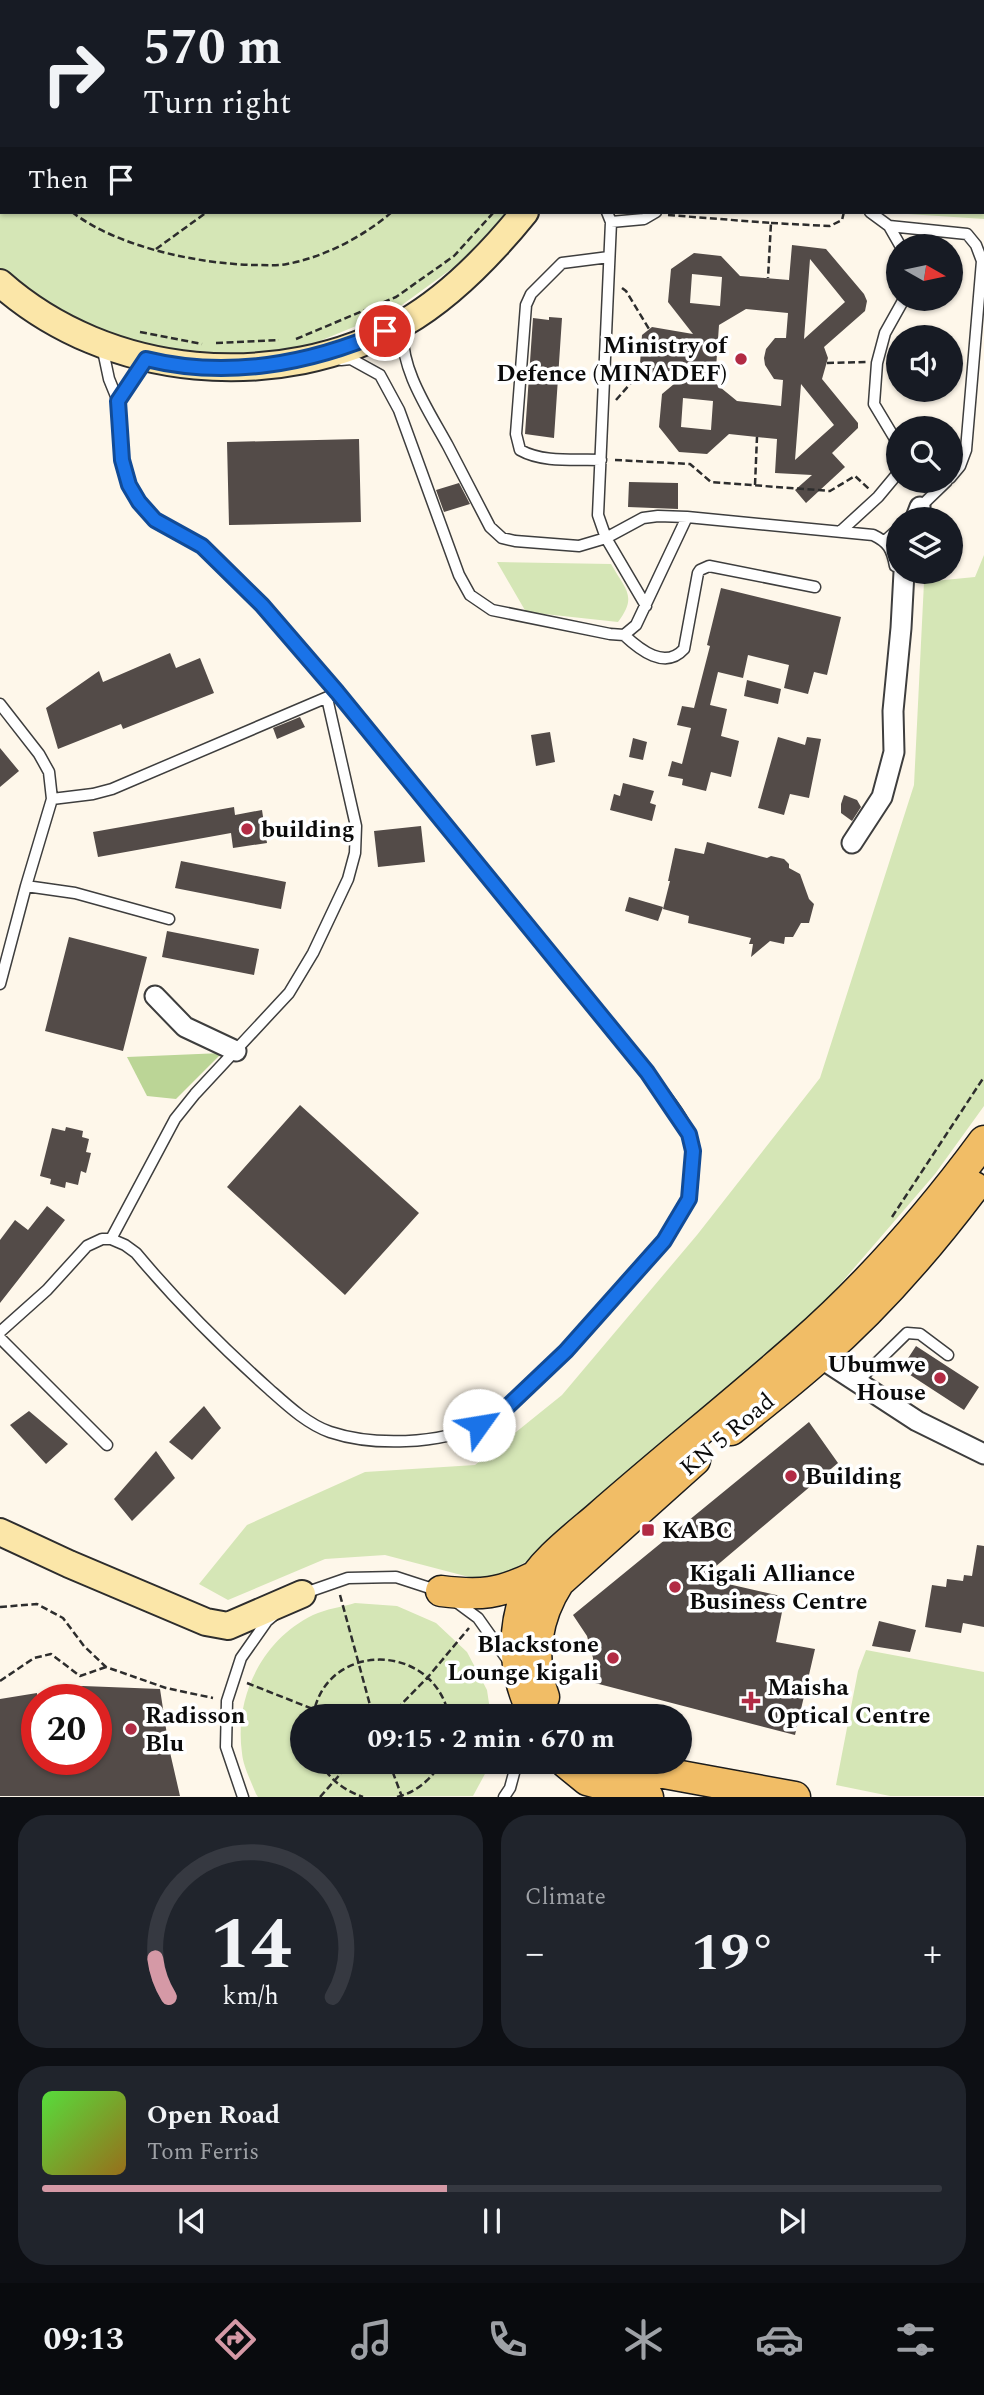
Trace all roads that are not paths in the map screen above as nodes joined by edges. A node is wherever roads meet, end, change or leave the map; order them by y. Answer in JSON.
{"nodes":[{"id":1,"x":523,"y":214,"type":"edge"},
{"id":2,"x":653,"y":214,"type":"edge"},
{"id":3,"x":873,"y":214,"type":"edge"},
{"id":4,"x":609,"y":217,"type":"edge"},
{"id":5,"x":889,"y":226,"type":"junction"},
{"id":6,"x":894,"y":234,"type":"edge"},
{"id":7,"x":609,"y":257,"type":"junction"},
{"id":8,"x":0,"y":284,"type":"edge"},
{"id":9,"x":897,"y":312,"type":"edge"},
{"id":10,"x":404,"y":323,"type":"junction"},
{"id":11,"x":102,"y":346,"type":"junction"},
{"id":12,"x":288,"y":348,"type":"junction"},
{"id":13,"x":153,"y":360,"type":"junction"},
{"id":14,"x":118,"y":401,"type":"junction"},
{"id":15,"x":886,"y":424,"type":"edge"},
{"id":16,"x":963,"y":458,"type":"edge"},
{"id":17,"x":601,"y":460,"type":"junction"},
{"id":18,"x":886,"y":487,"type":"edge"},
{"id":19,"x":936,"y":493,"type":"edge"},
{"id":20,"x":922,"y":507,"type":"edge"},
{"id":21,"x":687,"y":517,"type":"junction"},
{"id":22,"x":842,"y":530,"type":"junction"},
{"id":23,"x":606,"y":538,"type":"junction"},
{"id":24,"x":886,"y":540,"type":"edge"},
{"id":25,"x":900,"y":584,"type":"edge"},
{"id":26,"x":815,"y":587,"type":"dead end"},
{"id":27,"x":646,"y":606,"type":"junction"},
{"id":28,"x":624,"y":635,"type":"junction"},
{"id":29,"x":337,"y":692,"type":"junction"},
{"id":30,"x":327,"y":698,"type":"junction"},
{"id":31,"x":0,"y":704,"type":"edge"},
{"id":32,"x":52,"y":799,"type":"junction"},
{"id":33,"x":852,"y":843,"type":"dead end"},
{"id":34,"x":26,"y":886,"type":"junction"},
{"id":35,"x":169,"y":919,"type":"dead end"},
{"id":36,"x":0,"y":984,"type":"edge"},
{"id":37,"x":155,"y":996,"type":"dead end"},
{"id":38,"x":236,"y":1051,"type":"junction"},
{"id":39,"x":984,"y":1141,"type":"edge"},
{"id":40,"x":984,"y":1174,"type":"edge"},
{"id":41,"x":111,"y":1240,"type":"junction"},
{"id":42,"x":0,"y":1332,"type":"edge"},
{"id":43,"x":0,"y":1338,"type":"edge"},
{"id":44,"x":948,"y":1355,"type":"dead end"},
{"id":45,"x":819,"y":1357,"type":"junction"},
{"id":46,"x":857,"y":1382,"type":"junction"},
{"id":47,"x":107,"y":1445,"type":"dead end"},
{"id":48,"x":984,"y":1454,"type":"edge"},
{"id":49,"x":0,"y":1532,"type":"edge"},
{"id":50,"x":536,"y":1576,"type":"junction"},
{"id":51,"x":441,"y":1591,"type":"junction"},
{"id":52,"x":302,"y":1594,"type":"junction"},
{"id":53,"x":521,"y":1704,"type":"edge"},
{"id":54,"x":530,"y":1704,"type":"edge"},
{"id":55,"x":547,"y":1704,"type":"edge"},
{"id":56,"x":514,"y":1774,"type":"edge"},
{"id":57,"x":580,"y":1774,"type":"edge"},
{"id":58,"x":669,"y":1774,"type":"edge"},
{"id":59,"x":243,"y":1797,"type":"edge"},
{"id":60,"x":504,"y":1797,"type":"edge"},
{"id":61,"x":648,"y":1797,"type":"edge"},
{"id":62,"x":795,"y":1797,"type":"edge"}],
"edges":[{"from":1,"to":10,"type":"main road"},
{"from":2,"to":4,"type":"lane"},
{"from":3,"to":5,"type":"lane"},
{"from":4,"to":7,"type":"lane"},
{"from":5,"to":6,"type":"lane"},
{"from":5,"to":16,"type":"lane"},
{"from":7,"to":17,"type":"lane"},
{"from":7,"to":17,"type":"lane"},
{"from":8,"to":11,"type":"main road"},
{"from":9,"to":15,"type":"lane"},
{"from":10,"to":12,"type":"main road"},
{"from":10,"to":23,"type":"lane"},
{"from":11,"to":13,"type":"main road"},
{"from":11,"to":14,"type":"lane"},
{"from":12,"to":13,"type":"main road"},
{"from":12,"to":28,"type":"lane"},
{"from":13,"to":14,"type":"lane"},
{"from":14,"to":29,"type":"lane"},
{"from":17,"to":23,"type":"lane"},
{"from":18,"to":22,"type":"lane"},
{"from":19,"to":20,"type":"lane"},
{"from":21,"to":22,"type":"lane"},
{"from":21,"to":23,"type":"lane"},
{"from":21,"to":27,"type":"lane"},
{"from":22,"to":24,"type":"lane"},
{"from":23,"to":27,"type":"lane"},
{"from":25,"to":33,"type":"street"},
{"from":26,"to":28,"type":"lane"},
{"from":27,"to":28,"type":"lane"},
{"from":29,"to":30,"type":"lane"},
{"from":29,"to":41,"type":"lane"},
{"from":30,"to":32,"type":"lane"},
{"from":30,"to":38,"type":"lane"},
{"from":31,"to":32,"type":"lane"},
{"from":32,"to":34,"type":"lane"},
{"from":34,"to":35,"type":"lane"},
{"from":34,"to":36,"type":"lane"},
{"from":37,"to":38,"type":"street"},
{"from":38,"to":41,"type":"lane"},
{"from":39,"to":50,"type":"main road","name":"KN 5 Road"},
{"from":40,"to":45,"type":"main road","name":"KN 5 Road"},
{"from":41,"to":42,"type":"lane"},
{"from":43,"to":47,"type":"lane"},
{"from":44,"to":46,"type":"lane"},
{"from":45,"to":46,"type":"street"},
{"from":45,"to":55,"type":"main road","name":"KN 5 Road"},
{"from":46,"to":48,"type":"street"},
{"from":49,"to":52,"type":"main road"},
{"from":50,"to":51,"type":"main road"},
{"from":50,"to":54,"type":"main road"},
{"from":51,"to":52,"type":"lane"},
{"from":51,"to":53,"type":"lane"},
{"from":52,"to":59,"type":"lane"},
{"from":56,"to":60,"type":"lane"},
{"from":57,"to":61,"type":"main road"},
{"from":58,"to":62,"type":"main road"}]}
